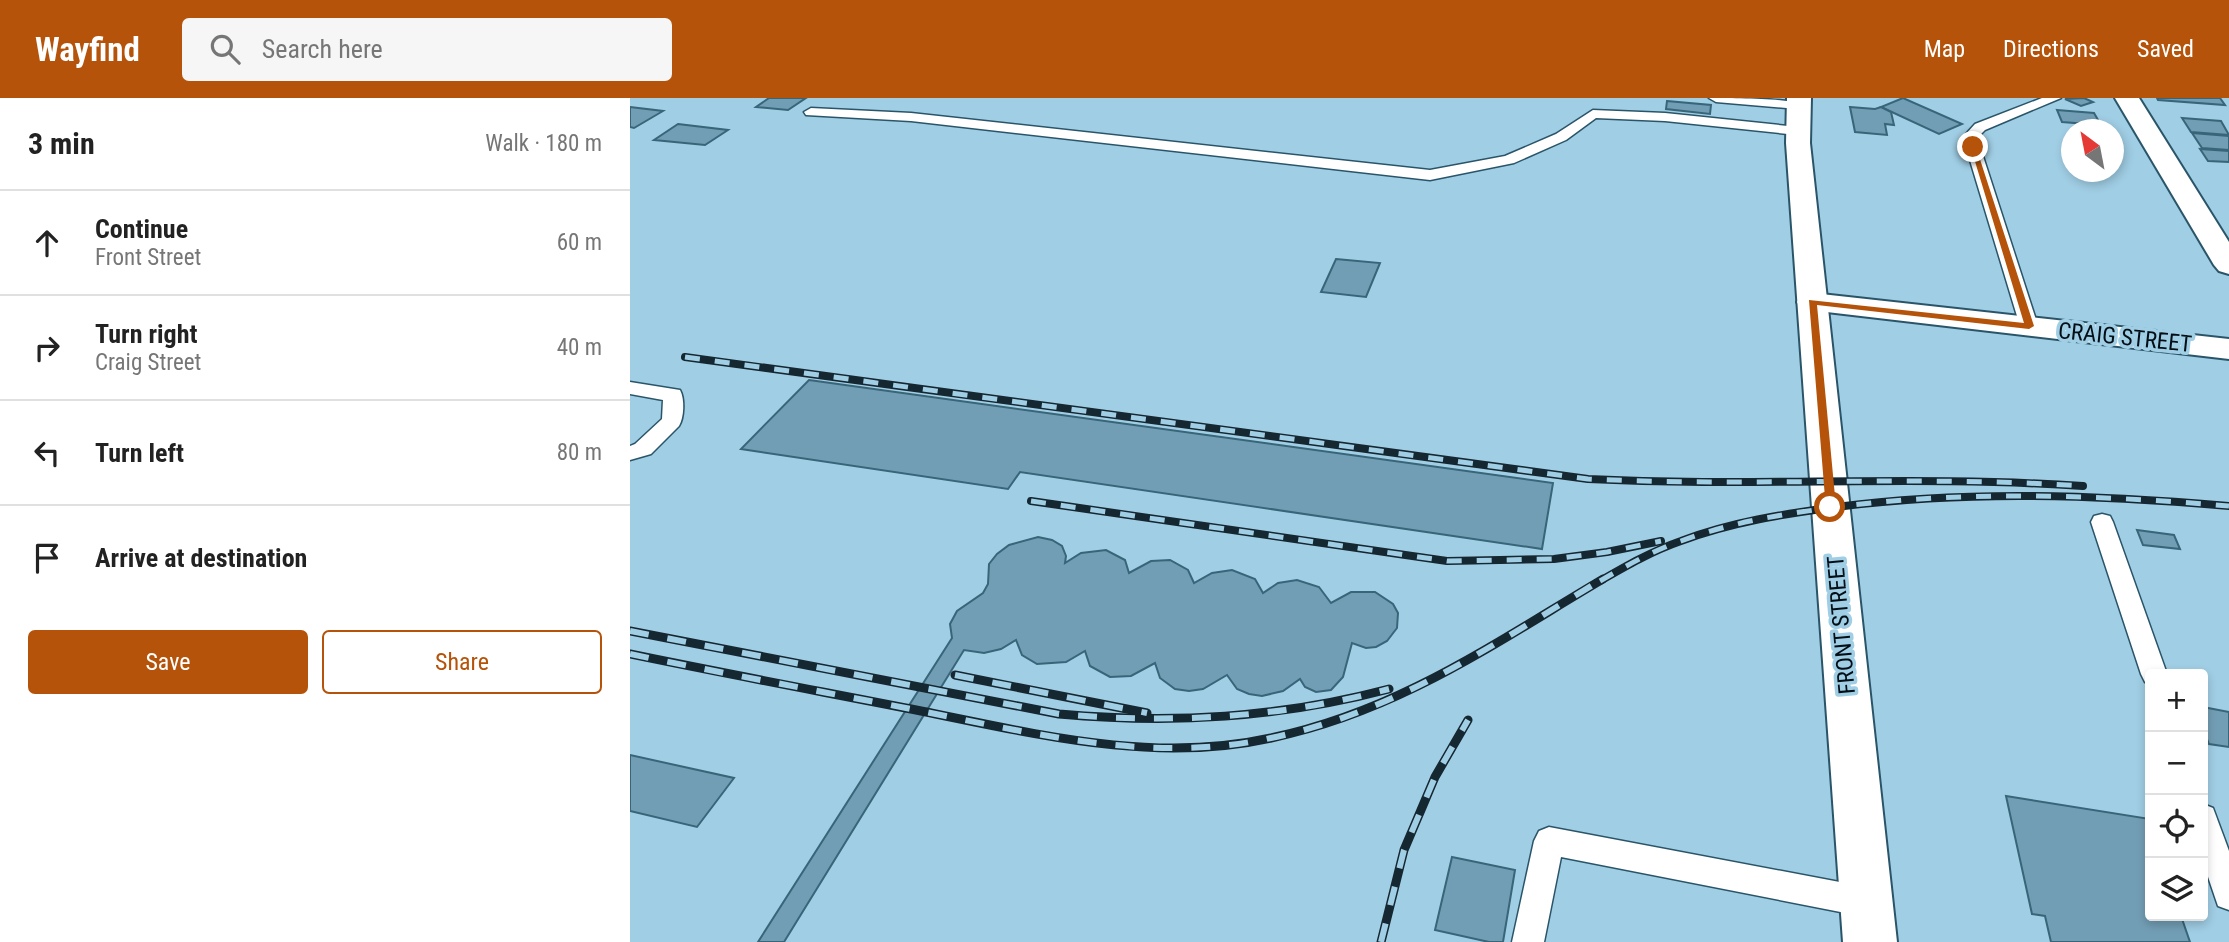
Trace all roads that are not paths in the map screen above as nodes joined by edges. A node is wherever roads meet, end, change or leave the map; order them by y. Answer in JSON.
{"nodes":[{"id":1,"x":1716,"y":98,"type":"edge"},
{"id":2,"x":2054,"y":98,"type":"edge"},
{"id":3,"x":2127,"y":98,"type":"edge"},
{"id":4,"x":1595,"y":106,"type":"edge"},
{"id":5,"x":1798,"y":111,"type":"edge"},
{"id":6,"x":811,"y":112,"type":"dead end"},
{"id":7,"x":2229,"y":265,"type":"edge"},
{"id":8,"x":1812,"y":302,"type":"junction"},
{"id":9,"x":2029,"y":326,"type":"junction"},
{"id":10,"x":2229,"y":349,"type":"edge"},
{"id":11,"x":630,"y":388,"type":"edge"},
{"id":12,"x":630,"y":453,"type":"edge"},
{"id":13,"x":2102,"y":522,"type":"dead end"},
{"id":14,"x":2152,"y":669,"type":"edge"},
{"id":15,"x":2208,"y":833,"type":"edge"},
{"id":16,"x":2229,"y":895,"type":"edge"},
{"id":17,"x":1866,"y":902,"type":"junction"},
{"id":18,"x":1528,"y":942,"type":"edge"},
{"id":19,"x":1870,"y":942,"type":"edge"}],
"edges":[{"from":1,"to":5,"type":"lane"},
{"from":2,"to":9,"type":"lane"},
{"from":3,"to":7,"type":"street"},
{"from":4,"to":5,"type":"lane"},
{"from":4,"to":6,"type":"lane"},
{"from":5,"to":8,"type":"street","name":"FRONT STREET"},
{"from":8,"to":9,"type":"street","name":"CRAIG STREET"},
{"from":8,"to":17,"type":"street","name":"FRONT STREET"},
{"from":9,"to":10,"type":"street","name":"CRAIG STREET"},
{"from":11,"to":12,"type":"lane"},
{"from":13,"to":14,"type":"lane"},
{"from":15,"to":16,"type":"lane"},
{"from":17,"to":18,"type":"lane"},
{"from":17,"to":19,"type":"street","name":"FRONT STREET"}]}
